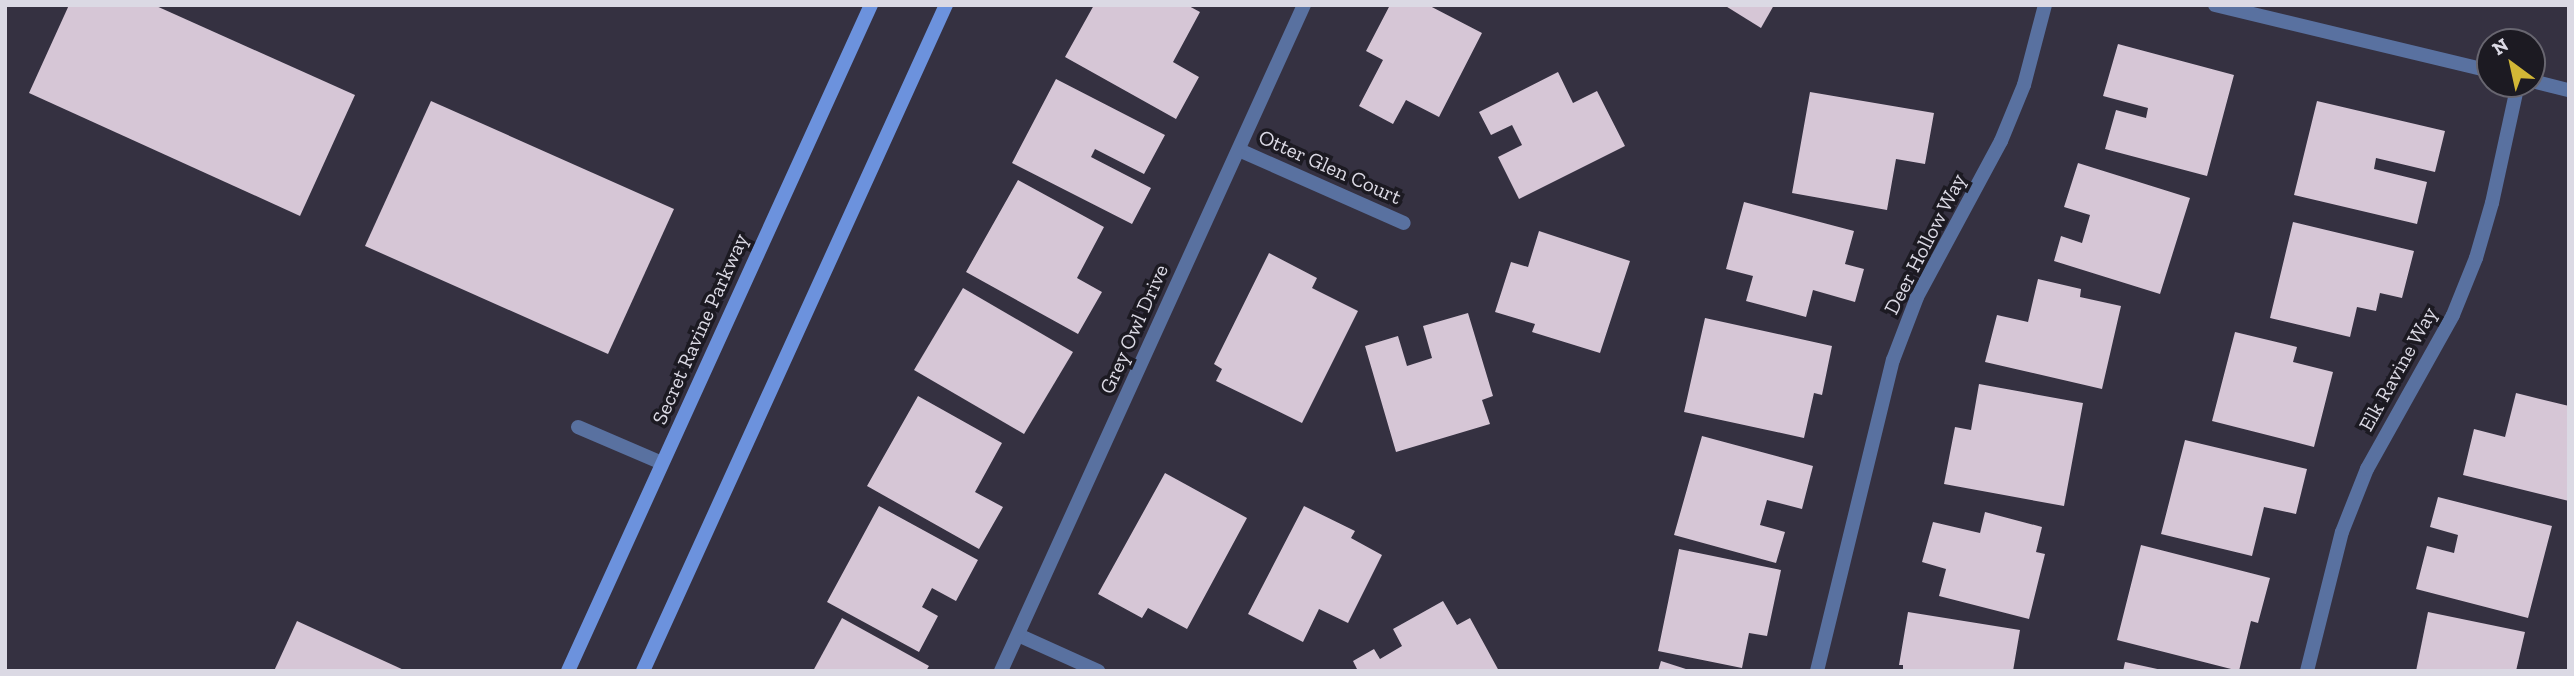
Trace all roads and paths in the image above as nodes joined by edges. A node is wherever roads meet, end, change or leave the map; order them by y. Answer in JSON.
{"nodes":[{"id":1,"x":871,"y":5,"type":"edge"},
{"id":2,"x":946,"y":5,"type":"edge"},
{"id":3,"x":1304,"y":5,"type":"edge"},
{"id":4,"x":2045,"y":5,"type":"edge"},
{"id":5,"x":2216,"y":5,"type":"edge"},
{"id":6,"x":2476,"y":68,"type":"edge"},
{"id":7,"x":2546,"y":84,"type":"edge"},
{"id":8,"x":2569,"y":90,"type":"edge"},
{"id":9,"x":2515,"y":98,"type":"edge"},
{"id":10,"x":1239,"y":150,"type":"junction"},
{"id":11,"x":1404,"y":223,"type":"dead end"},
{"id":12,"x":578,"y":427,"type":"dead end"},
{"id":13,"x":662,"y":463,"type":"junction"},
{"id":14,"x":1018,"y":635,"type":"junction"},
{"id":15,"x":568,"y":671,"type":"edge"},
{"id":16,"x":643,"y":671,"type":"edge"},
{"id":17,"x":1001,"y":671,"type":"edge"},
{"id":18,"x":1097,"y":671,"type":"edge"},
{"id":19,"x":1817,"y":671,"type":"edge"},
{"id":20,"x":2307,"y":671,"type":"edge"}],
"edges":[{"from":1,"to":13,"type":"main road","name":"Secret Ravine Parkway"},
{"from":2,"to":16,"type":"main road"},
{"from":3,"to":10,"type":"street","name":"Grey Owl Drive"},
{"from":4,"to":19,"type":"street","name":"Deer Hollow Way"},
{"from":5,"to":6,"type":"street"},
{"from":7,"to":8,"type":"street"},
{"from":9,"to":20,"type":"street","name":"Elk Ravine Way"},
{"from":10,"to":11,"type":"street","name":"Otter Glen Court"},
{"from":10,"to":14,"type":"street","name":"Grey Owl Drive"},
{"from":12,"to":13,"type":"street"},
{"from":13,"to":15,"type":"main road","name":"Secret Ravine Parkway"},
{"from":14,"to":17,"type":"street","name":"Grey Owl Drive"},
{"from":14,"to":18,"type":"street"}]}
